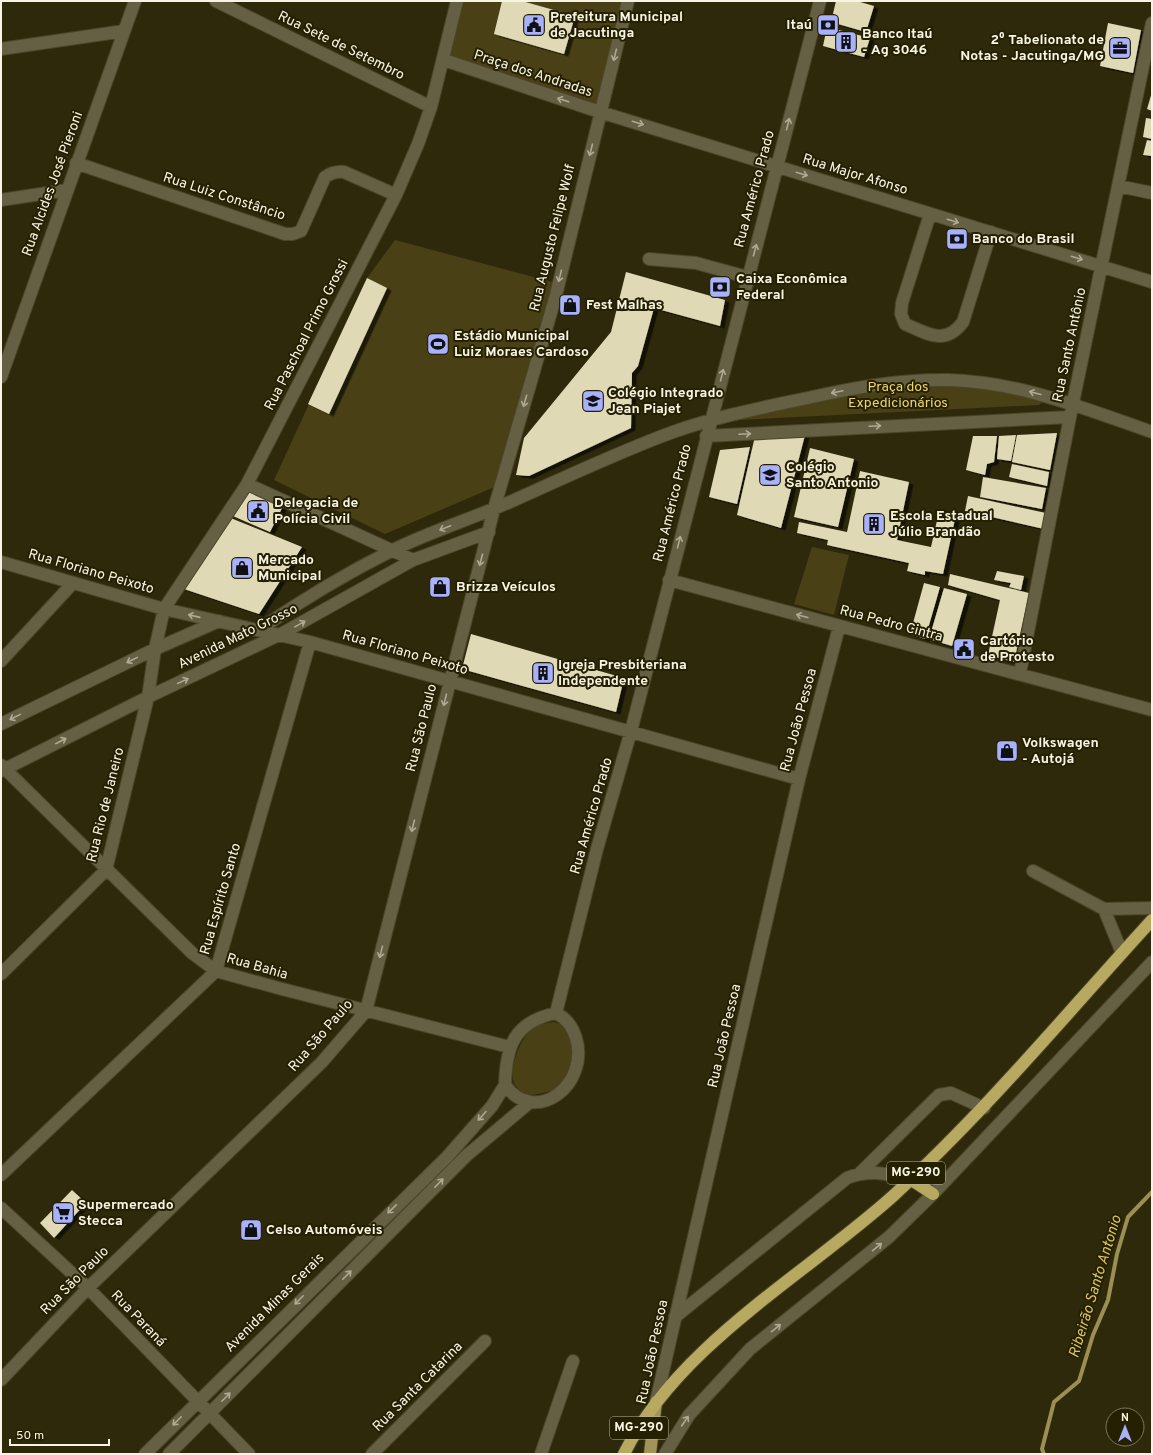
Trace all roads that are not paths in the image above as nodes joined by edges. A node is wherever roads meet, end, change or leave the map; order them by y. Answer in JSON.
{"nodes":[{"id":1,"x":134,"y":1,"type":"edge"},
{"id":2,"x":216,"y":1,"type":"edge"},
{"id":3,"x":457,"y":1,"type":"edge"},
{"id":4,"x":820,"y":1,"type":"edge"},
{"id":5,"x":625,"y":2,"type":"edge"},
{"id":6,"x":1152,"y":23,"type":"edge"},
{"id":7,"x":124,"y":31,"type":"junction"},
{"id":8,"x":1,"y":49,"type":"edge"},
{"id":9,"x":444,"y":60,"type":"junction"},
{"id":10,"x":431,"y":108,"type":"junction"},
{"id":11,"x":600,"y":112,"type":"junction"},
{"id":12,"x":76,"y":164,"type":"junction"},
{"id":13,"x":777,"y":167,"type":"junction"},
{"id":14,"x":1118,"y":186,"type":"junction"},
{"id":15,"x":67,"y":190,"type":"junction"},
{"id":16,"x":1152,"y":193,"type":"edge"},
{"id":17,"x":396,"y":195,"type":"junction"},
{"id":18,"x":1,"y":200,"type":"edge"},
{"id":19,"x":930,"y":214,"type":"junction"},
{"id":20,"x":990,"y":232,"type":"junction"},
{"id":21,"x":648,"y":259,"type":"dead end"},
{"id":22,"x":1102,"y":266,"type":"junction"},
{"id":23,"x":747,"y":277,"type":"junction"},
{"id":24,"x":1152,"y":282,"type":"edge"},
{"id":25,"x":1,"y":377,"type":"edge"},
{"id":26,"x":1072,"y":404,"type":"junction"},
{"id":27,"x":1070,"y":417,"type":"junction"},
{"id":28,"x":710,"y":421,"type":"junction"},
{"id":29,"x":1152,"y":432,"type":"edge"},
{"id":30,"x":706,"y":436,"type":"junction"},
{"id":31,"x":247,"y":484,"type":"junction"},
{"id":32,"x":494,"y":509,"type":"junction"},
{"id":33,"x":488,"y":532,"type":"junction"},
{"id":34,"x":392,"y":551,"type":"junction"},
{"id":35,"x":413,"y":560,"type":"junction"},
{"id":36,"x":1,"y":562,"type":"edge"},
{"id":37,"x":669,"y":580,"type":"junction"},
{"id":38,"x":73,"y":583,"type":"junction"},
{"id":39,"x":164,"y":609,"type":"junction"},
{"id":40,"x":219,"y":622,"type":"junction"},
{"id":41,"x":839,"y":627,"type":"junction"},
{"id":42,"x":260,"y":629,"type":"junction"},
{"id":43,"x":281,"y":634,"type":"junction"},
{"id":44,"x":310,"y":642,"type":"junction"},
{"id":45,"x":155,"y":650,"type":"junction"},
{"id":46,"x":1,"y":661,"type":"edge"},
{"id":47,"x":1020,"y":673,"type":"junction"},
{"id":48,"x":449,"y":682,"type":"junction"},
{"id":49,"x":148,"y":697,"type":"junction"},
{"id":50,"x":1152,"y":710,"type":"edge"},
{"id":51,"x":1,"y":724,"type":"edge"},
{"id":52,"x":631,"y":731,"type":"junction"},
{"id":53,"x":2,"y":768,"type":"edge"},
{"id":54,"x":799,"y":779,"type":"junction"},
{"id":55,"x":106,"y":870,"type":"junction"},
{"id":56,"x":1033,"y":871,"type":"dead end"},
{"id":57,"x":1152,"y":908,"type":"edge"},
{"id":58,"x":1104,"y":909,"type":"junction"},
{"id":59,"x":1152,"y":920,"type":"edge"},
{"id":60,"x":1122,"y":953,"type":"junction"},
{"id":61,"x":1152,"y":962,"type":"edge"},
{"id":62,"x":216,"y":971,"type":"junction"},
{"id":63,"x":1,"y":974,"type":"edge"},
{"id":64,"x":366,"y":1011,"type":"junction"},
{"id":65,"x":556,"y":1013,"type":"junction"},
{"id":66,"x":509,"y":1047,"type":"junction"},
{"id":67,"x":505,"y":1085,"type":"junction"},
{"id":68,"x":529,"y":1103,"type":"junction"},
{"id":69,"x":984,"y":1108,"type":"junction"},
{"id":70,"x":859,"y":1174,"type":"junction"},
{"id":71,"x":1,"y":1175,"type":"edge"},
{"id":72,"x":910,"y":1179,"type":"junction"},
{"id":73,"x":933,"y":1194,"type":"junction"},
{"id":74,"x":1,"y":1208,"type":"edge"},
{"id":75,"x":88,"y":1288,"type":"junction"},
{"id":76,"x":675,"y":1317,"type":"junction"},
{"id":77,"x":485,"y":1341,"type":"dead end"},
{"id":78,"x":573,"y":1362,"type":"dead end"},
{"id":79,"x":1,"y":1380,"type":"edge"},
{"id":80,"x":196,"y":1401,"type":"junction"},
{"id":81,"x":656,"y":1402,"type":"junction"},
{"id":82,"x":209,"y":1413,"type":"junction"},
{"id":83,"x":145,"y":1454,"type":"edge"},
{"id":84,"x":169,"y":1454,"type":"edge"},
{"id":85,"x":249,"y":1454,"type":"edge"},
{"id":86,"x":372,"y":1454,"type":"edge"},
{"id":87,"x":541,"y":1454,"type":"edge"},
{"id":88,"x":624,"y":1454,"type":"edge"},
{"id":89,"x":650,"y":1454,"type":"edge"},
{"id":90,"x":665,"y":1454,"type":"edge"}],
"edges":[{"from":1,"to":7,"type":"street","name":"Rua Alcides José Pieroni"},
{"from":2,"to":10,"type":"street","name":"Rua Sete de Setembro"},
{"from":3,"to":9,"type":"street"},
{"from":13,"to":4,"type":"street","name":"Rua Américo Prado","one_way":true},
{"from":5,"to":11,"type":"street","name":"Praça dos Andradas","one_way":true},
{"from":6,"to":14,"type":"street","name":"Rua Santo Antônio"},
{"from":7,"to":8,"type":"street"},
{"from":7,"to":12,"type":"street","name":"Rua Alcides José Pieroni"},
{"from":9,"to":10,"type":"street","name":"Rua Paschoal Primo Grossi"},
{"from":11,"to":9,"type":"street","name":"Praça dos Andradas","one_way":true},
{"from":10,"to":17,"type":"street","name":"Rua Paschoal Primo Grossi"},
{"from":11,"to":13,"type":"street","name":"Rua Major Afonso","one_way":true},
{"from":11,"to":32,"type":"street","name":"Rua Augusto Felipe Wolf","one_way":true},
{"from":12,"to":15,"type":"street","name":"Rua Alcides José Pieroni"},
{"from":12,"to":17,"type":"street","name":"Rua Luiz Constâncio"},
{"from":13,"to":19,"type":"street","name":"Rua Major Afonso","one_way":true},
{"from":23,"to":13,"type":"street","name":"Rua Américo Prado","one_way":true},
{"from":14,"to":16,"type":"street"},
{"from":14,"to":22,"type":"street","name":"Rua Santo Antônio"},
{"from":15,"to":18,"type":"street"},
{"from":15,"to":25,"type":"street","name":"Rua Alcides José Pieroni"},
{"from":17,"to":31,"type":"street","name":"Rua Paschoal Primo Grossi"},
{"from":19,"to":20,"type":"street","name":"Rua Major Afonso","one_way":true},
{"from":19,"to":20,"type":"street"},
{"from":20,"to":22,"type":"street","name":"Rua Major Afonso","one_way":true},
{"from":21,"to":23,"type":"street"},
{"from":22,"to":24,"type":"street","name":"Rua Major Afonso"},
{"from":22,"to":26,"type":"street","name":"Rua Santo Antônio"},
{"from":28,"to":23,"type":"street","name":"Rua Américo Prado","one_way":true},
{"from":26,"to":27,"type":"street","name":"Rua Santo Antônio"},
{"from":26,"to":28,"type":"street","name":"Avenida Mato Grosso","one_way":true},
{"from":26,"to":29,"type":"street","name":"Avenida Mato Grosso"},
{"from":30,"to":27,"type":"street","one_way":true},
{"from":27,"to":47,"type":"street","name":"Rua Santo Antônio"},
{"from":28,"to":30,"type":"street","name":"Rua Américo Prado"},
{"from":28,"to":32,"type":"street","name":"Avenida Mato Grosso"},
{"from":37,"to":30,"type":"street","name":"Rua Américo Prado","one_way":true},
{"from":31,"to":34,"type":"street"},
{"from":31,"to":39,"type":"street","name":"Rua Paschoal Primo Grossi"},
{"from":32,"to":33,"type":"street","name":"Rua São Paulo"},
{"from":32,"to":34,"type":"street","name":"Avenida Mato Grosso","one_way":true},
{"from":33,"to":35,"type":"street","name":"Avenida Mato Grosso"},
{"from":33,"to":48,"type":"street","name":"Rua São Paulo","one_way":true},
{"from":34,"to":35,"type":"street"},
{"from":34,"to":42,"type":"street","name":"Avenida Mato Grosso"},
{"from":43,"to":35,"type":"street","name":"Avenida Mato Grosso","one_way":true},
{"from":36,"to":38,"type":"street","name":"Rua Floriano Peixoto"},
{"from":41,"to":37,"type":"street","name":"Rua Pedro Cintra","one_way":true},
{"from":37,"to":52,"type":"street","name":"Rua Américo Prado"},
{"from":38,"to":39,"type":"street","name":"Rua Floriano Peixoto"},
{"from":38,"to":46,"type":"street"},
{"from":40,"to":39,"type":"street","name":"Rua Floriano Peixoto","one_way":true},
{"from":39,"to":45,"type":"street","name":"Rua Rio de Janeiro"},
{"from":40,"to":42,"type":"street","name":"Rua Floriano Peixoto"},
{"from":40,"to":45,"type":"street","name":"Avenida Mato Grosso"},
{"from":41,"to":47,"type":"street","name":"Rua Pedro Cintra"},
{"from":41,"to":54,"type":"street","name":"Rua João Pessoa"},
{"from":42,"to":43,"type":"street","name":"Rua Floriano Peixoto"},
{"from":43,"to":44,"type":"street","name":"Rua Floriano Peixoto"},
{"from":49,"to":43,"type":"street","name":"Avenida Mato Grosso","one_way":true},
{"from":44,"to":48,"type":"street","name":"Rua Floriano Peixoto"},
{"from":44,"to":62,"type":"street","name":"Rua Espírito Santo"},
{"from":45,"to":49,"type":"street","name":"Rua Rio de Janeiro"},
{"from":45,"to":51,"type":"street","name":"Avenida Mato Grosso","one_way":true},
{"from":47,"to":50,"type":"street","name":"Rua Pedro Cintra"},
{"from":48,"to":52,"type":"street","name":"Rua Floriano Peixoto"},
{"from":48,"to":64,"type":"street","name":"Rua São Paulo","one_way":true},
{"from":53,"to":49,"type":"street","name":"Avenida Mato Grosso","one_way":true},
{"from":49,"to":55,"type":"street","name":"Rua Rio de Janeiro"},
{"from":52,"to":54,"type":"street","name":"Rua Floriano Peixoto"},
{"from":52,"to":65,"type":"street","name":"Rua Américo Prado"},
{"from":53,"to":55,"type":"street","name":"Rua Bahia"},
{"from":54,"to":76,"type":"street","name":"Rua João Pessoa"},
{"from":55,"to":62,"type":"street","name":"Rua Bahia"},
{"from":55,"to":63,"type":"street","name":"Rua Rio de Janeiro"},
{"from":56,"to":58,"type":"street"},
{"from":57,"to":58,"type":"street"},
{"from":58,"to":60,"type":"street"},
{"from":59,"to":60,"type":"highway","number":"MG-290"},
{"from":60,"to":69,"type":"highway","number":"MG-290"},
{"from":61,"to":73,"type":"street"},
{"from":62,"to":64,"type":"street","name":"Rua Bahia"},
{"from":62,"to":71,"type":"street","name":"Rua Espírito Santo"},
{"from":64,"to":66,"type":"street","name":"Rua Bahia"},
{"from":64,"to":75,"type":"street","name":"Rua São Paulo"},
{"from":65,"to":66,"type":"street"},
{"from":65,"to":68,"type":"street"},
{"from":66,"to":67,"type":"street"},
{"from":67,"to":68,"type":"street"},
{"from":67,"to":80,"type":"street","name":"Avenida Minas Gerais","one_way":true},
{"from":82,"to":68,"type":"street","one_way":true},
{"from":69,"to":70,"type":"street"},
{"from":69,"to":72,"type":"highway","number":"MG-290"},
{"from":70,"to":72,"type":"street"},
{"from":70,"to":76,"type":"street"},
{"from":72,"to":73,"type":"highway"},
{"from":72,"to":81,"type":"highway","number":"MG-290"},
{"from":90,"to":73,"type":"street","one_way":true},
{"from":74,"to":75,"type":"street","name":"Rua Paraná"},
{"from":75,"to":79,"type":"street","name":"Rua São Paulo"},
{"from":75,"to":80,"type":"street","name":"Rua Paraná"},
{"from":76,"to":81,"type":"street","name":"Rua João Pessoa"},
{"from":77,"to":86,"type":"street","name":"Rua Santa Catarina"},
{"from":78,"to":87,"type":"street"},
{"from":80,"to":82,"type":"street","name":"Rua Paraná"},
{"from":80,"to":83,"type":"street","name":"Avenida Minas Gerais","one_way":true},
{"from":81,"to":88,"type":"highway","number":"MG-290"},
{"from":81,"to":89,"type":"main road","name":"Rua João Pessoa"},
{"from":82,"to":84,"type":"street"},
{"from":82,"to":85,"type":"street","name":"Rua Paraná"}]}
